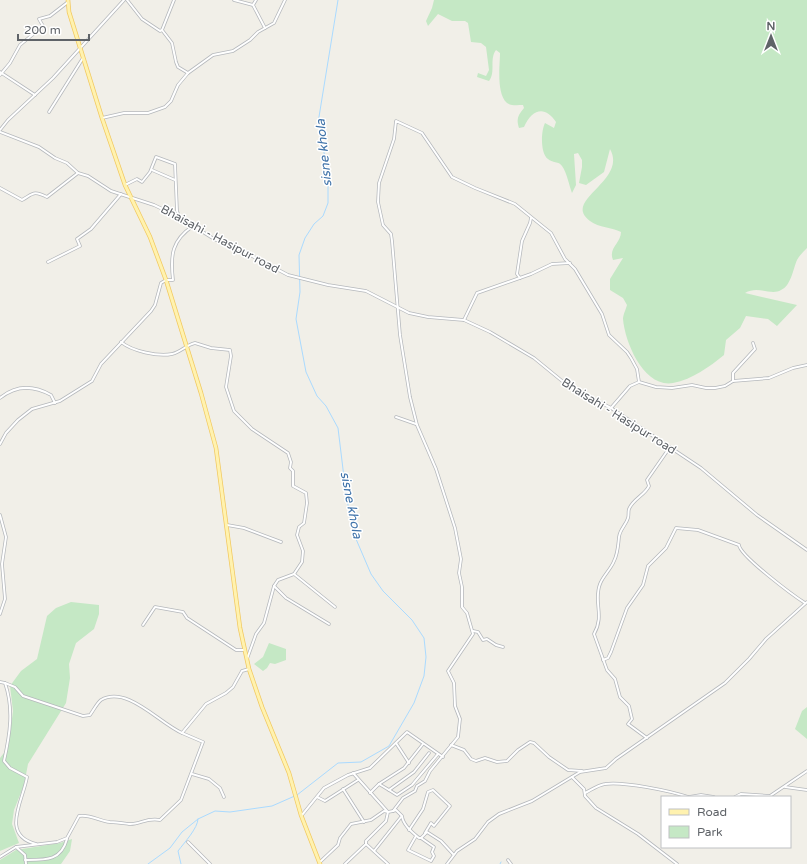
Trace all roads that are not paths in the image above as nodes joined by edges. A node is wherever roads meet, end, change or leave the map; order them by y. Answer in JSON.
{"nodes":[{"id":1,"x":124,"y":0,"type":"edge"},
{"id":2,"x":127,"y":0,"type":"edge"},
{"id":3,"x":174,"y":0,"type":"edge"},
{"id":4,"x":234,"y":0,"type":"edge"},
{"id":5,"x":256,"y":0,"type":"edge"},
{"id":6,"x":285,"y":0,"type":"edge"},
{"id":7,"x":68,"y":1,"type":"edge"},
{"id":8,"x":253,"y":5,"type":"junction"},
{"id":9,"x":265,"y":28,"type":"junction"},
{"id":10,"x":162,"y":30,"type":"junction"},
{"id":11,"x":79,"y":50,"type":"junction"},
{"id":12,"x":83,"y":58,"type":"junction"},
{"id":13,"x":1,"y":72,"type":"edge"},
{"id":14,"x":188,"y":73,"type":"junction"},
{"id":15,"x":0,"y":75,"type":"edge"},
{"id":16,"x":35,"y":95,"type":"junction"},
{"id":17,"x":49,"y":112,"type":"dead end"},
{"id":18,"x":102,"y":118,"type":"junction"},
{"id":19,"x":0,"y":131,"type":"edge"},
{"id":20,"x":151,"y":170,"type":"junction"},
{"id":21,"x":78,"y":173,"type":"junction"},
{"id":22,"x":174,"y":180,"type":"junction"},
{"id":23,"x":125,"y":185,"type":"junction"},
{"id":24,"x":0,"y":188,"type":"edge"},
{"id":25,"x":121,"y":194,"type":"junction"},
{"id":26,"x":130,"y":197,"type":"junction"},
{"id":27,"x":179,"y":217,"type":"junction"},
{"id":28,"x":531,"y":218,"type":"junction"},
{"id":29,"x":193,"y":226,"type":"junction"},
{"id":30,"x":48,"y":262,"type":"dead end"},
{"id":31,"x":570,"y":263,"type":"junction"},
{"id":32,"x":520,"y":278,"type":"junction"},
{"id":33,"x":166,"y":280,"type":"junction"},
{"id":34,"x":399,"y":308,"type":"junction"},
{"id":35,"x":464,"y":320,"type":"junction"},
{"id":36,"x":121,"y":342,"type":"junction"},
{"id":37,"x":753,"y":343,"type":"dead end"},
{"id":38,"x":186,"y":345,"type":"junction"},
{"id":39,"x":807,"y":365,"type":"edge"},
{"id":40,"x":733,"y":381,"type":"junction"},
{"id":41,"x":639,"y":382,"type":"junction"},
{"id":42,"x":0,"y":398,"type":"edge"},
{"id":43,"x":55,"y":403,"type":"junction"},
{"id":44,"x":611,"y":408,"type":"junction"},
{"id":45,"x":396,"y":417,"type":"dead end"},
{"id":46,"x":417,"y":424,"type":"junction"},
{"id":47,"x":0,"y":444,"type":"edge"},
{"id":48,"x":670,"y":447,"type":"junction"},
{"id":49,"x":0,"y":515,"type":"edge"},
{"id":50,"x":227,"y":526,"type":"junction"},
{"id":51,"x":281,"y":542,"type":"dead end"},
{"id":52,"x":807,"y":550,"type":"edge"},
{"id":53,"x":294,"y":574,"type":"junction"},
{"id":54,"x":274,"y":586,"type":"junction"},
{"id":55,"x":806,"y":602,"type":"edge"},
{"id":56,"x":335,"y":607,"type":"dead end"},
{"id":57,"x":0,"y":614,"type":"edge"},
{"id":58,"x":329,"y":624,"type":"dead end"},
{"id":59,"x":143,"y":625,"type":"dead end"},
{"id":60,"x":473,"y":632,"type":"junction"},
{"id":61,"x":503,"y":647,"type":"dead end"},
{"id":62,"x":244,"y":650,"type":"junction"},
{"id":63,"x":246,"y":660,"type":"junction"},
{"id":64,"x":603,"y":660,"type":"junction"},
{"id":65,"x":249,"y":669,"type":"junction"},
{"id":66,"x":0,"y":682,"type":"edge"},
{"id":67,"x":5,"y":683,"type":"junction"},
{"id":68,"x":182,"y":733,"type":"junction"},
{"id":69,"x":647,"y":738,"type":"junction"},
{"id":70,"x":396,"y":743,"type":"junction"},
{"id":71,"x":423,"y":744,"type":"junction"},
{"id":72,"x":451,"y":745,"type":"junction"},
{"id":73,"x":429,"y":753,"type":"dead end"},
{"id":74,"x":438,"y":754,"type":"junction"},
{"id":75,"x":442,"y":757,"type":"junction"},
{"id":76,"x":409,"y":763,"type":"junction"},
{"id":77,"x":586,"y":771,"type":"junction"},
{"id":78,"x":807,"y":771,"type":"edge"},
{"id":79,"x":353,"y":773,"type":"junction"},
{"id":80,"x":192,"y":774,"type":"junction"},
{"id":81,"x":572,"y":777,"type":"junction"},
{"id":82,"x":358,"y":780,"type":"junction"},
{"id":83,"x":379,"y":784,"type":"junction"},
{"id":84,"x":785,"y":787,"type":"junction"},
{"id":85,"x":343,"y":789,"type":"junction"},
{"id":86,"x":389,"y":790,"type":"junction"},
{"id":87,"x":807,"y":790,"type":"edge"},
{"id":88,"x":370,"y":793,"type":"junction"},
{"id":89,"x":585,"y":793,"type":"junction"},
{"id":90,"x":684,"y":796,"type":"edge"},
{"id":91,"x":694,"y":796,"type":"edge"},
{"id":92,"x":708,"y":796,"type":"edge"},
{"id":93,"x":737,"y":796,"type":"edge"},
{"id":94,"x":770,"y":796,"type":"edge"},
{"id":95,"x":770,"y":796,"type":"edge"},
{"id":96,"x":224,"y":797,"type":"dead end"},
{"id":97,"x":317,"y":797,"type":"junction"},
{"id":98,"x":393,"y":810,"type":"junction"},
{"id":99,"x":388,"y":812,"type":"junction"},
{"id":100,"x":301,"y":815,"type":"junction"},
{"id":101,"x":402,"y":816,"type":"junction"},
{"id":102,"x":364,"y":822,"type":"junction"},
{"id":103,"x":409,"y":830,"type":"junction"},
{"id":104,"x":425,"y":833,"type":"junction"},
{"id":105,"x":416,"y":836,"type":"junction"},
{"id":106,"x":67,"y":838,"type":"junction"},
{"id":107,"x":421,"y":838,"type":"junction"},
{"id":108,"x":188,"y":842,"type":"dead end"},
{"id":109,"x":366,"y":844,"type":"junction"},
{"id":110,"x":37,"y":845,"type":"junction"},
{"id":111,"x":16,"y":847,"type":"junction"},
{"id":112,"x":374,"y":851,"type":"junction"},
{"id":113,"x":453,"y":854,"type":"junction"},
{"id":114,"x":0,"y":857,"type":"edge"},
{"id":115,"x":25,"y":860,"type":"junction"},
{"id":116,"x":508,"y":860,"type":"dead end"},
{"id":117,"x":320,"y":863,"type":"edge"},
{"id":118,"x":26,"y":864,"type":"edge"},
{"id":119,"x":210,"y":864,"type":"edge"},
{"id":120,"x":345,"y":864,"type":"edge"},
{"id":121,"x":388,"y":864,"type":"edge"},
{"id":122,"x":447,"y":864,"type":"edge"},
{"id":123,"x":511,"y":864,"type":"edge"},
{"id":124,"x":677,"y":864,"type":"edge"}],
"edges":[{"from":1,"to":11,"type":"street"},
{"from":2,"to":10,"type":"street"},
{"from":3,"to":10,"type":"street"},
{"from":4,"to":8,"type":"street"},
{"from":5,"to":8,"type":"street"},
{"from":6,"to":9,"type":"street"},
{"from":7,"to":11,"type":"main road"},
{"from":7,"to":13,"type":"street"},
{"from":8,"to":9,"type":"street"},
{"from":9,"to":14,"type":"street"},
{"from":10,"to":14,"type":"street"},
{"from":11,"to":12,"type":"main road"},
{"from":11,"to":16,"type":"street"},
{"from":12,"to":17,"type":"street"},
{"from":12,"to":18,"type":"main road"},
{"from":13,"to":15,"type":"street"},
{"from":13,"to":16,"type":"street"},
{"from":14,"to":18,"type":"street"},
{"from":16,"to":19,"type":"street"},
{"from":18,"to":23,"type":"main road"},
{"from":19,"to":21,"type":"street","name":"Bhaisahi - Hasipur road"},
{"from":20,"to":22,"type":"street"},
{"from":20,"to":22,"type":"street"},
{"from":20,"to":23,"type":"street"},
{"from":21,"to":24,"type":"street"},
{"from":21,"to":25,"type":"street","name":"Bhaisahi - Hasipur road"},
{"from":22,"to":27,"type":"street"},
{"from":23,"to":26,"type":"main road"},
{"from":25,"to":26,"type":"street","name":"Bhaisahi - Hasipur road"},
{"from":25,"to":30,"type":"street"},
{"from":26,"to":27,"type":"street","name":"Bhaisahi - Hasipur road"},
{"from":26,"to":33,"type":"main road"},
{"from":27,"to":29,"type":"street","name":"Bhaisahi - Hasipur road"},
{"from":28,"to":31,"type":"street"},
{"from":28,"to":32,"type":"street"},
{"from":28,"to":34,"type":"street"},
{"from":29,"to":33,"type":"street"},
{"from":29,"to":34,"type":"street","name":"Bhaisahi - Hasipur road"},
{"from":31,"to":32,"type":"street"},
{"from":31,"to":41,"type":"street"},
{"from":32,"to":35,"type":"street"},
{"from":33,"to":36,"type":"street"},
{"from":33,"to":38,"type":"main road"},
{"from":34,"to":35,"type":"street","name":"Bhaisahi - Hasipur road"},
{"from":34,"to":46,"type":"street"},
{"from":35,"to":44,"type":"street","name":"Bhaisahi - Hasipur road"},
{"from":36,"to":38,"type":"street"},
{"from":36,"to":43,"type":"street"},
{"from":37,"to":40,"type":"street"},
{"from":38,"to":50,"type":"main road"},
{"from":38,"to":53,"type":"street"},
{"from":39,"to":40,"type":"street"},
{"from":40,"to":41,"type":"street"},
{"from":41,"to":44,"type":"street"},
{"from":42,"to":43,"type":"street"},
{"from":43,"to":47,"type":"street"},
{"from":44,"to":48,"type":"street","name":"Bhaisahi - Hasipur road"},
{"from":45,"to":46,"type":"street"},
{"from":46,"to":60,"type":"street"},
{"from":48,"to":52,"type":"street","name":"Bhaisahi - Hasipur road"},
{"from":48,"to":64,"type":"street"},
{"from":49,"to":57,"type":"street"},
{"from":50,"to":51,"type":"street"},
{"from":50,"to":62,"type":"main road"},
{"from":53,"to":54,"type":"street"},
{"from":53,"to":56,"type":"street"},
{"from":54,"to":58,"type":"street"},
{"from":54,"to":63,"type":"street"},
{"from":55,"to":64,"type":"street"},
{"from":55,"to":69,"type":"street"},
{"from":59,"to":62,"type":"street"},
{"from":60,"to":61,"type":"street"},
{"from":60,"to":72,"type":"street"},
{"from":62,"to":63,"type":"main road"},
{"from":63,"to":65,"type":"main road"},
{"from":64,"to":69,"type":"street"},
{"from":65,"to":68,"type":"street"},
{"from":65,"to":100,"type":"main road"},
{"from":66,"to":67,"type":"street"},
{"from":67,"to":68,"type":"street"},
{"from":67,"to":110,"type":"street"},
{"from":68,"to":80,"type":"street"},
{"from":69,"to":77,"type":"street"},
{"from":70,"to":71,"type":"street"},
{"from":70,"to":76,"type":"street"},
{"from":70,"to":79,"type":"street"},
{"from":71,"to":74,"type":"street"},
{"from":71,"to":76,"type":"street"},
{"from":72,"to":75,"type":"street"},
{"from":72,"to":77,"type":"street"},
{"from":73,"to":86,"type":"street"},
{"from":74,"to":75,"type":"street"},
{"from":74,"to":86,"type":"street"},
{"from":75,"to":98,"type":"street"},
{"from":76,"to":83,"type":"street"},
{"from":77,"to":81,"type":"street"},
{"from":78,"to":84,"type":"street"},
{"from":79,"to":82,"type":"street"},
{"from":79,"to":97,"type":"street"},
{"from":80,"to":96,"type":"street"},
{"from":80,"to":106,"type":"street"},
{"from":81,"to":89,"type":"street"},
{"from":81,"to":113,"type":"street"},
{"from":82,"to":85,"type":"street"},
{"from":82,"to":88,"type":"street"},
{"from":83,"to":86,"type":"street"},
{"from":83,"to":88,"type":"street"},
{"from":84,"to":87,"type":"street"},
{"from":84,"to":95,"type":"street"},
{"from":85,"to":97,"type":"street"},
{"from":85,"to":102,"type":"street"},
{"from":88,"to":99,"type":"street"},
{"from":89,"to":90,"type":"street"},
{"from":89,"to":124,"type":"street"},
{"from":91,"to":92,"type":"street"},
{"from":93,"to":94,"type":"street"},
{"from":97,"to":100,"type":"street"},
{"from":98,"to":99,"type":"street"},
{"from":98,"to":101,"type":"street"},
{"from":99,"to":102,"type":"street"},
{"from":99,"to":109,"type":"street"},
{"from":100,"to":117,"type":"main road"},
{"from":101,"to":103,"type":"street"},
{"from":101,"to":112,"type":"street"},
{"from":102,"to":117,"type":"street"},
{"from":103,"to":104,"type":"street"},
{"from":103,"to":105,"type":"street"},
{"from":104,"to":107,"type":"street"},
{"from":104,"to":113,"type":"street"},
{"from":105,"to":107,"type":"street"},
{"from":105,"to":107,"type":"street"},
{"from":106,"to":110,"type":"street"},
{"from":106,"to":115,"type":"street"},
{"from":108,"to":119,"type":"street"},
{"from":109,"to":112,"type":"street"},
{"from":109,"to":120,"type":"street"},
{"from":110,"to":111,"type":"street"},
{"from":111,"to":114,"type":"street"},
{"from":111,"to":115,"type":"street"},
{"from":112,"to":121,"type":"street"},
{"from":113,"to":122,"type":"street"},
{"from":115,"to":118,"type":"street"},
{"from":116,"to":123,"type":"street"}]}
